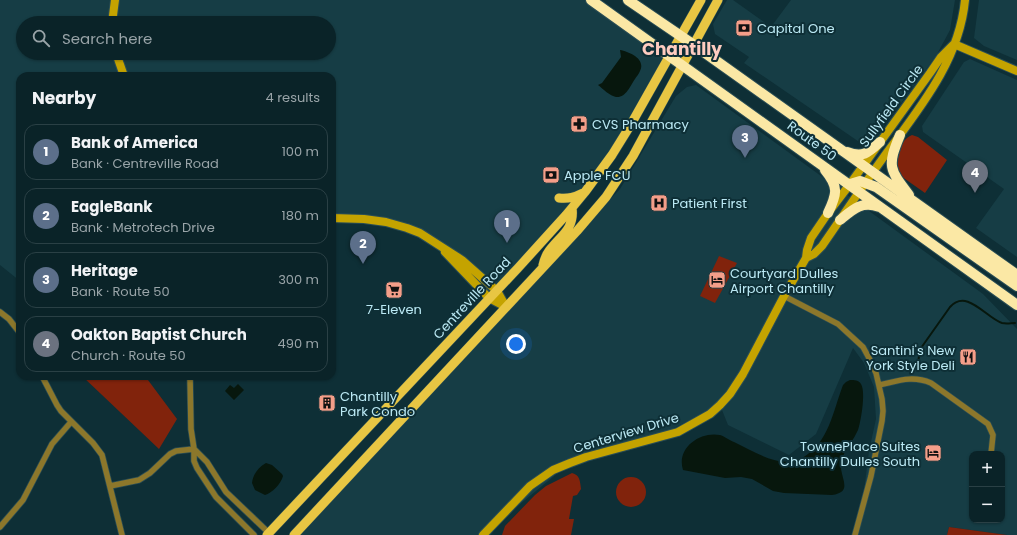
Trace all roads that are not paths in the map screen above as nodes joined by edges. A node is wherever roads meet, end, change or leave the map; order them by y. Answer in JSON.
{"nodes":[{"id":1,"x":115,"y":0,"type":"edge"},
{"id":2,"x":591,"y":0,"type":"edge"},
{"id":3,"x":629,"y":0,"type":"edge"},
{"id":4,"x":701,"y":0,"type":"edge"},
{"id":5,"x":718,"y":0,"type":"edge"},
{"id":6,"x":965,"y":0,"type":"edge"},
{"id":7,"x":113,"y":16,"type":"edge"},
{"id":8,"x":681,"y":36,"type":"junction"},
{"id":9,"x":954,"y":44,"type":"junction"},
{"id":10,"x":694,"y":45,"type":"junction"},
{"id":11,"x":669,"y":55,"type":"junction"},
{"id":12,"x":118,"y":60,"type":"edge"},
{"id":13,"x":683,"y":65,"type":"junction"},
{"id":14,"x":1017,"y":71,"type":"edge"},
{"id":15,"x":123,"y":72,"type":"edge"},
{"id":16,"x":900,"y":135,"type":"junction"},
{"id":17,"x":880,"y":142,"type":"junction"},
{"id":18,"x":840,"y":150,"type":"junction"},
{"id":19,"x":815,"y":159,"type":"junction"},
{"id":20,"x":863,"y":165,"type":"junction"},
{"id":21,"x":873,"y":172,"type":"junction"},
{"id":22,"x":850,"y":184,"type":"junction"},
{"id":23,"x":863,"y":187,"type":"junction"},
{"id":24,"x":585,"y":192,"type":"junction"},
{"id":25,"x":559,"y":198,"type":"dead end"},
{"id":26,"x":916,"y":204,"type":"junction"},
{"id":27,"x":572,"y":208,"type":"junction"},
{"id":28,"x":888,"y":211,"type":"junction"},
{"id":29,"x":828,"y":213,"type":"junction"},
{"id":30,"x":336,"y":218,"type":"edge"},
{"id":31,"x":840,"y":220,"type":"junction"},
{"id":32,"x":439,"y":245,"type":"junction"},
{"id":33,"x":806,"y":258,"type":"junction"},
{"id":34,"x":542,"y":269,"type":"junction"},
{"id":35,"x":1017,"y":275,"type":"edge"},
{"id":36,"x":990,"y":285,"type":"junction"},
{"id":37,"x":1017,"y":286,"type":"edge"},
{"id":38,"x":497,"y":290,"type":"junction"},
{"id":39,"x":784,"y":296,"type":"junction"},
{"id":40,"x":489,"y":298,"type":"junction"},
{"id":41,"x":1017,"y":305,"type":"edge"},
{"id":42,"x":506,"y":307,"type":"junction"},
{"id":43,"x":1017,"y":310,"type":"edge"},
{"id":44,"x":0,"y":312,"type":"edge"},
{"id":45,"x":16,"y":328,"type":"edge"},
{"id":46,"x":44,"y":380,"type":"edge"},
{"id":47,"x":190,"y":380,"type":"edge"},
{"id":48,"x":879,"y":385,"type":"junction"},
{"id":49,"x":70,"y":422,"type":"junction"},
{"id":50,"x":194,"y":449,"type":"junction"},
{"id":51,"x":991,"y":451,"type":"edge"},
{"id":52,"x":110,"y":486,"type":"junction"},
{"id":53,"x":0,"y":527,"type":"edge"},
{"id":54,"x":269,"y":534,"type":"edge"},
{"id":55,"x":486,"y":534,"type":"edge"},
{"id":56,"x":122,"y":535,"type":"edge"},
{"id":57,"x":254,"y":535,"type":"edge"},
{"id":58,"x":294,"y":535,"type":"edge"},
{"id":59,"x":855,"y":535,"type":"edge"}],
"edges":[{"from":1,"to":7,"type":"street"},
{"from":2,"to":11,"type":"highway","name":"Route 50"},
{"from":3,"to":8,"type":"highway","name":"Route 50"},
{"from":4,"to":8,"type":"main road","name":"Centreville Road"},
{"from":5,"to":10,"type":"main road"},
{"from":6,"to":9,"type":"street","name":"Sullyfield Circle"},
{"from":8,"to":10,"type":"highway","name":"Route 50"},
{"from":8,"to":11,"type":"main road","name":"Centreville Road"},
{"from":9,"to":14,"type":"street"},
{"from":9,"to":16,"type":"street","name":"Sullyfield Circle"},
{"from":9,"to":17,"type":"street","name":"Sullyfield Circle"},
{"from":10,"to":13,"type":"main road"},
{"from":10,"to":18,"type":"highway","name":"Route 50"},
{"from":11,"to":13,"type":"highway","name":"Route 50"},
{"from":11,"to":24,"type":"main road","name":"Centreville Road"},
{"from":12,"to":15,"type":"street"},
{"from":13,"to":19,"type":"highway","name":"Route 50"},
{"from":13,"to":34,"type":"main road"},
{"from":16,"to":21,"type":"street","name":"Sullyfield Circle"},
{"from":16,"to":26,"type":"highway"},
{"from":17,"to":18,"type":"highway"},
{"from":17,"to":20,"type":"street","name":"Sullyfield Circle"},
{"from":18,"to":20,"type":"highway","name":"Route 50"},
{"from":19,"to":22,"type":"highway","name":"Route 50"},
{"from":19,"to":29,"type":"highway"},
{"from":20,"to":21,"type":"highway","name":"Route 50"},
{"from":20,"to":22,"type":"street","name":"Sullyfield Circle"},
{"from":21,"to":23,"type":"street","name":"Centerview Drive"},
{"from":21,"to":26,"type":"highway","name":"Route 50"},
{"from":22,"to":23,"type":"highway","name":"Route 50"},
{"from":22,"to":29,"type":"street","name":"Centerview Drive"},
{"from":23,"to":28,"type":"highway","name":"Route 50"},
{"from":23,"to":31,"type":"street","name":"Centerview Drive"},
{"from":23,"to":37,"type":"highway"},
{"from":24,"to":25,"type":"main road"},
{"from":24,"to":27,"type":"main road","name":"Centreville Road"},
{"from":26,"to":35,"type":"highway","name":"Route 50"},
{"from":27,"to":34,"type":"main road"},
{"from":27,"to":38,"type":"main road","name":"Centreville Road"},
{"from":28,"to":31,"type":"highway"},
{"from":28,"to":36,"type":"highway","name":"Route 50"},
{"from":29,"to":33,"type":"street","name":"Centerview Drive"},
{"from":30,"to":32,"type":"street"},
{"from":31,"to":33,"type":"street","name":"Centerview Drive"},
{"from":32,"to":38,"type":"street"},
{"from":32,"to":40,"type":"street"},
{"from":33,"to":39,"type":"street","name":"Centerview Drive"},
{"from":34,"to":42,"type":"main road"},
{"from":36,"to":41,"type":"highway","name":"Route 50"},
{"from":36,"to":43,"type":"highway"},
{"from":38,"to":40,"type":"main road","name":"Centreville Road"},
{"from":38,"to":42,"type":"street"},
{"from":39,"to":48,"type":"street"},
{"from":39,"to":55,"type":"street","name":"Centerview Drive"},
{"from":40,"to":42,"type":"street"},
{"from":40,"to":54,"type":"main road","name":"Centreville Road"},
{"from":42,"to":58,"type":"main road"},
{"from":44,"to":45,"type":"street"},
{"from":46,"to":49,"type":"street"},
{"from":47,"to":50,"type":"street"},
{"from":48,"to":51,"type":"street"},
{"from":48,"to":59,"type":"street"},
{"from":49,"to":52,"type":"street"},
{"from":49,"to":53,"type":"street"},
{"from":50,"to":52,"type":"street"},
{"from":50,"to":54,"type":"street"},
{"from":50,"to":57,"type":"street"},
{"from":52,"to":56,"type":"street"}]}
